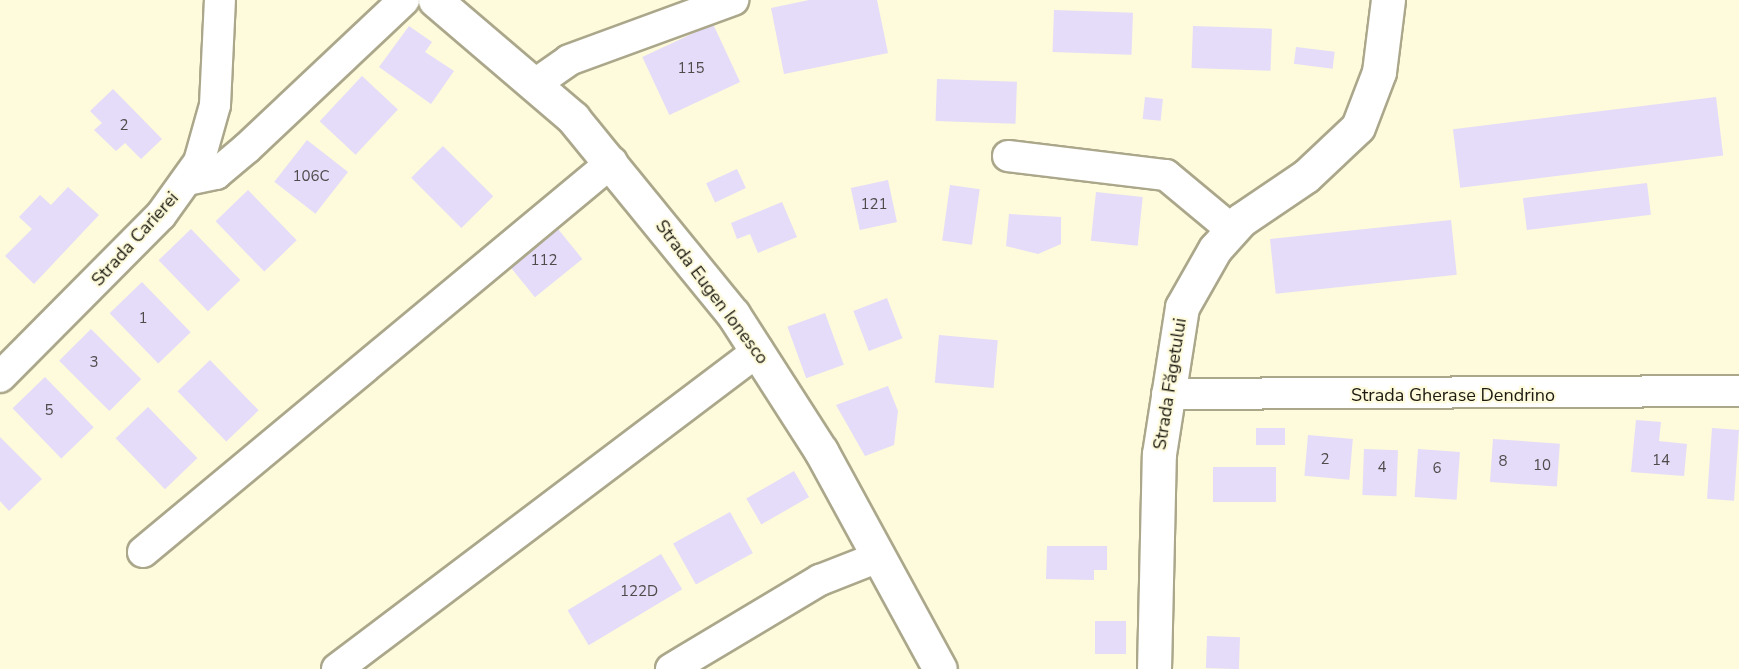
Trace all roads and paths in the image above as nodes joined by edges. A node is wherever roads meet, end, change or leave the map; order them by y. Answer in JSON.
{"nodes":[{"id":1,"x":220,"y":0,"type":"edge"},
{"id":2,"x":404,"y":0,"type":"edge"},
{"id":3,"x":435,"y":0,"type":"edge"},
{"id":4,"x":733,"y":0,"type":"edge"},
{"id":5,"x":1388,"y":0,"type":"edge"},
{"id":6,"x":538,"y":82,"type":"junction"},
{"id":7,"x":1008,"y":156,"type":"dead end"},
{"id":8,"x":612,"y":162,"type":"junction"},
{"id":9,"x":187,"y":180,"type":"junction"},
{"id":10,"x":1232,"y":230,"type":"junction"},
{"id":11,"x":758,"y":351,"type":"junction"},
{"id":12,"x":0,"y":377,"type":"edge"},
{"id":13,"x":1739,"y":391,"type":"edge"},
{"id":14,"x":1167,"y":394,"type":"junction"},
{"id":15,"x":144,"y":552,"type":"dead end"},
{"id":16,"x":872,"y":559,"type":"junction"},
{"id":17,"x":337,"y":669,"type":"edge"},
{"id":18,"x":670,"y":669,"type":"edge"},
{"id":19,"x":698,"y":669,"type":"edge"},
{"id":20,"x":940,"y":669,"type":"edge"},
{"id":21,"x":1154,"y":669,"type":"edge"}],
"edges":[{"from":1,"to":9,"type":"street","name":"Strada Carierei"},
{"from":2,"to":9,"type":"street"},
{"from":3,"to":6,"type":"street","name":"Strada Eugen Ionesco"},
{"from":4,"to":6,"type":"street"},
{"from":5,"to":10,"type":"street","name":"Strada Făgetului"},
{"from":6,"to":8,"type":"street","name":"Strada Eugen Ionesco"},
{"from":7,"to":10,"type":"street"},
{"from":8,"to":11,"type":"street","name":"Strada Eugen Ionesco"},
{"from":8,"to":15,"type":"street"},
{"from":9,"to":12,"type":"street","name":"Strada Carierei"},
{"from":10,"to":14,"type":"street","name":"Strada Făgetului"},
{"from":11,"to":16,"type":"street","name":"Strada Eugen Ionesco"},
{"from":11,"to":17,"type":"street"},
{"from":13,"to":14,"type":"street","name":"Strada Gherase Dendrino"},
{"from":14,"to":21,"type":"street","name":"Strada Făgetului"},
{"from":16,"to":18,"type":"street"},
{"from":16,"to":19,"type":"street"},
{"from":16,"to":20,"type":"street","name":"Strada Eugen Ionesco"}]}
